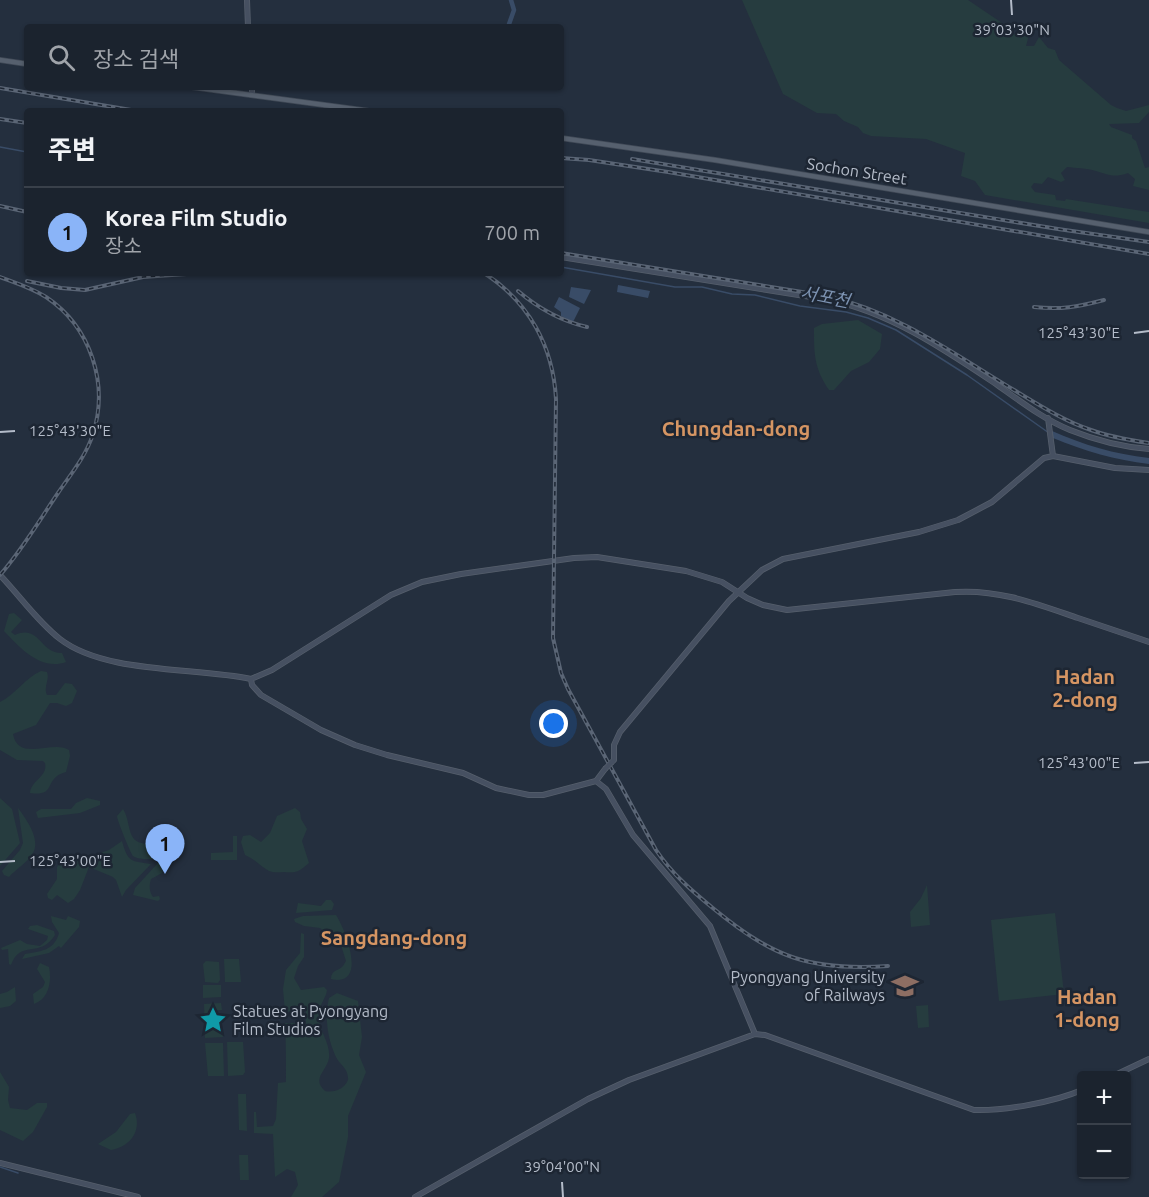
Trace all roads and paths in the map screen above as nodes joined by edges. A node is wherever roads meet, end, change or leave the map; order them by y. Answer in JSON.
{"nodes":[{"id":1,"x":247,"y":0,"type":"edge"},
{"id":2,"x":248,"y":24,"type":"edge"},
{"id":3,"x":0,"y":60,"type":"edge"},
{"id":4,"x":24,"y":64,"type":"edge"},
{"id":5,"x":214,"y":90,"type":"edge"},
{"id":6,"x":252,"y":90,"type":"edge"},
{"id":7,"x":252,"y":95,"type":"junction"},
{"id":8,"x":347,"y":108,"type":"edge"},
{"id":9,"x":564,"y":138,"type":"edge"},
{"id":10,"x":1149,"y":232,"type":"edge"},
{"id":11,"x":564,"y":257,"type":"edge"},
{"id":12,"x":1048,"y":418,"type":"junction"},
{"id":13,"x":1149,"y":449,"type":"edge"},
{"id":14,"x":1053,"y":456,"type":"junction"},
{"id":15,"x":1149,"y":470,"type":"edge"},
{"id":16,"x":0,"y":575,"type":"edge"},
{"id":17,"x":738,"y":592,"type":"junction"},
{"id":18,"x":1149,"y":642,"type":"edge"},
{"id":19,"x":251,"y":679,"type":"junction"},
{"id":20,"x":596,"y":781,"type":"junction"},
{"id":21,"x":754,"y":1034,"type":"junction"},
{"id":22,"x":1149,"y":1059,"type":"edge"},
{"id":23,"x":1124,"y":1071,"type":"edge"},
{"id":24,"x":1077,"y":1092,"type":"edge"},
{"id":25,"x":0,"y":1163,"type":"edge"},
{"id":26,"x":138,"y":1197,"type":"edge"},
{"id":27,"x":415,"y":1197,"type":"edge"}],
"edges":[{"from":1,"to":2,"type":"street"},
{"from":3,"to":4,"type":"main road"},
{"from":5,"to":7,"type":"main road"},
{"from":6,"to":7,"type":"street"},
{"from":7,"to":8,"type":"main road"},
{"from":9,"to":10,"type":"main road","name":"Sochon Street"},
{"from":11,"to":12,"type":"street"},
{"from":12,"to":13,"type":"street"},
{"from":12,"to":14,"type":"street"},
{"from":14,"to":15,"type":"street"},
{"from":14,"to":17,"type":"street"},
{"from":16,"to":19,"type":"street"},
{"from":17,"to":18,"type":"street"},
{"from":17,"to":19,"type":"street"},
{"from":17,"to":20,"type":"street","bridge":true},
{"from":19,"to":20,"type":"street"},
{"from":20,"to":21,"type":"street"},
{"from":21,"to":24,"type":"street"},
{"from":21,"to":27,"type":"street"},
{"from":22,"to":23,"type":"street"},
{"from":25,"to":26,"type":"street"}]}
